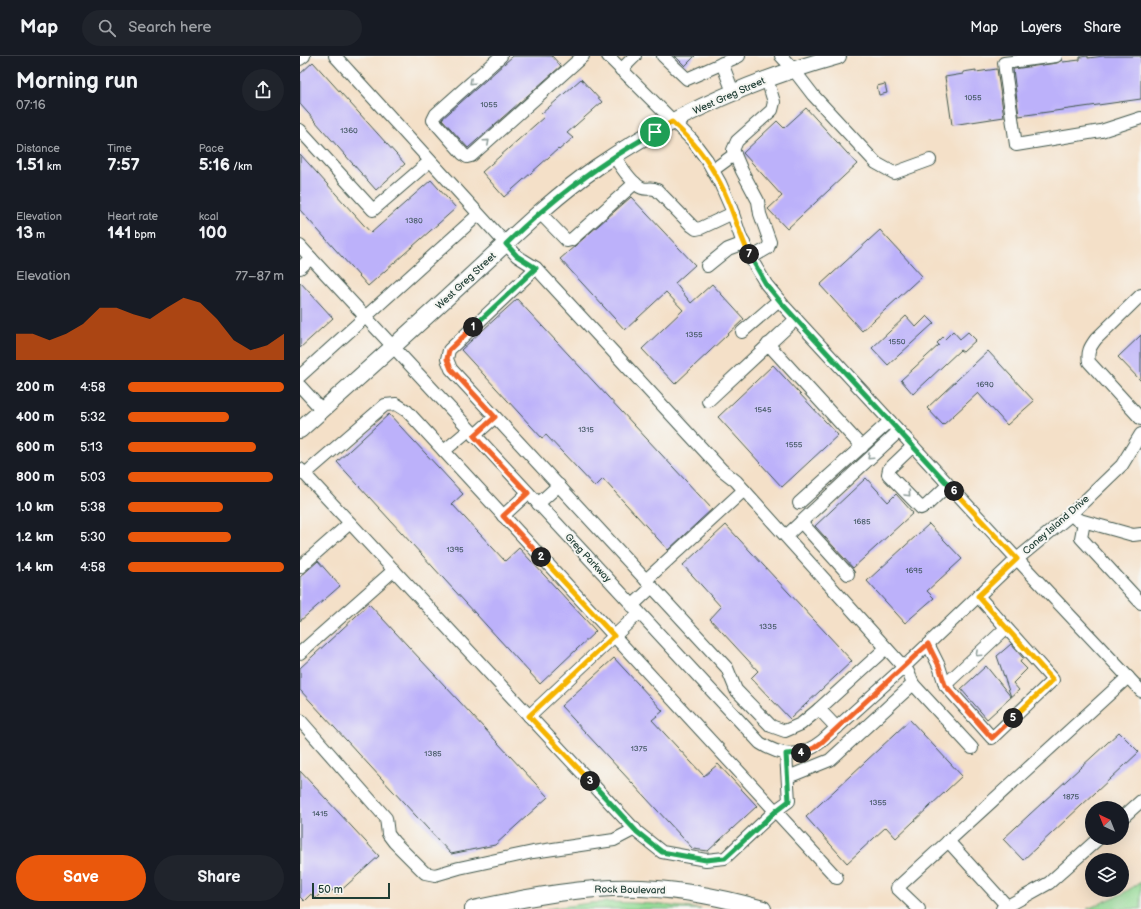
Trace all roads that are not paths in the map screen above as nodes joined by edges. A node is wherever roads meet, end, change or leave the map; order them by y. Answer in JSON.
{"nodes":[{"id":1,"x":304,"y":56,"type":"edge"},
{"id":2,"x":335,"y":56,"type":"edge"},
{"id":3,"x":501,"y":56,"type":"edge"},
{"id":4,"x":583,"y":56,"type":"edge"},
{"id":5,"x":608,"y":56,"type":"edge"},
{"id":6,"x":635,"y":56,"type":"edge"},
{"id":7,"x":662,"y":56,"type":"edge"},
{"id":8,"x":739,"y":56,"type":"edge"},
{"id":9,"x":781,"y":56,"type":"edge"},
{"id":10,"x":838,"y":56,"type":"edge"},
{"id":11,"x":1056,"y":56,"type":"edge"},
{"id":12,"x":300,"y":59,"type":"edge"},
{"id":13,"x":722,"y":64,"type":"junction"},
{"id":14,"x":793,"y":69,"type":"junction"},
{"id":15,"x":621,"y":70,"type":"junction"},
{"id":16,"x":767,"y":79,"type":"junction"},
{"id":17,"x":733,"y":92,"type":"junction"},
{"id":18,"x":1141,"y":118,"type":"edge"},
{"id":19,"x":672,"y":122,"type":"junction"},
{"id":20,"x":300,"y":130,"type":"edge"},
{"id":21,"x":735,"y":154,"type":"junction"},
{"id":22,"x":614,"y":156,"type":"junction"},
{"id":23,"x":430,"y":160,"type":"junction"},
{"id":24,"x":930,"y":160,"type":"dead end"},
{"id":25,"x":713,"y":170,"type":"junction"},
{"id":26,"x":635,"y":183,"type":"junction"},
{"id":27,"x":539,"y":212,"type":"junction"},
{"id":28,"x":733,"y":213,"type":"junction"},
{"id":29,"x":478,"y":214,"type":"junction"},
{"id":30,"x":744,"y":243,"type":"junction"},
{"id":31,"x":506,"y":244,"type":"junction"},
{"id":32,"x":300,"y":246,"type":"edge"},
{"id":33,"x":311,"y":258,"type":"junction"},
{"id":34,"x":751,"y":258,"type":"junction"},
{"id":35,"x":707,"y":266,"type":"dead end"},
{"id":36,"x":300,"y":268,"type":"edge"},
{"id":37,"x":536,"y":268,"type":"junction"},
{"id":38,"x":1141,"y":295,"type":"edge"},
{"id":39,"x":779,"y":300,"type":"junction"},
{"id":40,"x":364,"y":318,"type":"junction"},
{"id":41,"x":796,"y":319,"type":"junction"},
{"id":42,"x":742,"y":332,"type":"dead end"},
{"id":43,"x":768,"y":344,"type":"junction"},
{"id":44,"x":392,"y":347,"type":"junction"},
{"id":45,"x":300,"y":376,"type":"edge"},
{"id":46,"x":300,"y":386,"type":"edge"},
{"id":47,"x":708,"y":401,"type":"dead end"},
{"id":48,"x":322,"y":410,"type":"junction"},
{"id":49,"x":495,"y":417,"type":"junction"},
{"id":50,"x":1141,"y":419,"type":"edge"},
{"id":51,"x":890,"y":421,"type":"junction"},
{"id":52,"x":300,"y":430,"type":"edge"},
{"id":53,"x":899,"y":431,"type":"junction"},
{"id":54,"x":472,"y":433,"type":"junction"},
{"id":55,"x":1141,"y":434,"type":"edge"},
{"id":56,"x":913,"y":446,"type":"junction"},
{"id":57,"x":862,"y":447,"type":"junction"},
{"id":58,"x":444,"y":451,"type":"junction"},
{"id":59,"x":302,"y":472,"type":"edge"},
{"id":60,"x":559,"y":485,"type":"junction"},
{"id":61,"x":948,"y":485,"type":"junction"},
{"id":62,"x":744,"y":490,"type":"junction"},
{"id":63,"x":528,"y":493,"type":"junction"},
{"id":64,"x":799,"y":503,"type":"dead end"},
{"id":65,"x":538,"y":504,"type":"junction"},
{"id":66,"x":503,"y":516,"type":"junction"},
{"id":67,"x":1068,"y":517,"type":"junction"},
{"id":68,"x":350,"y":522,"type":"junction"},
{"id":69,"x":801,"y":522,"type":"junction"},
{"id":70,"x":1084,"y":522,"type":"junction"},
{"id":71,"x":1141,"y":534,"type":"edge"},
{"id":72,"x":786,"y":536,"type":"junction"},
{"id":73,"x":1017,"y":559,"type":"junction"},
{"id":74,"x":300,"y":567,"type":"edge"},
{"id":75,"x":394,"y":570,"type":"junction"},
{"id":76,"x":848,"y":574,"type":"dead end"},
{"id":77,"x":649,"y":583,"type":"junction"},
{"id":78,"x":978,"y":596,"type":"junction"},
{"id":79,"x":1141,"y":603,"type":"edge"},
{"id":80,"x":636,"y":609,"type":"junction"},
{"id":81,"x":1006,"y":628,"type":"junction"},
{"id":82,"x":614,"y":636,"type":"junction"},
{"id":83,"x":928,"y":644,"type":"junction"},
{"id":84,"x":886,"y":648,"type":"junction"},
{"id":85,"x":300,"y":653,"type":"edge"},
{"id":86,"x":904,"y":667,"type":"junction"},
{"id":87,"x":1128,"y":677,"type":"junction"},
{"id":88,"x":913,"y":684,"type":"junction"},
{"id":89,"x":945,"y":685,"type":"junction"},
{"id":90,"x":736,"y":690,"type":"junction"},
{"id":91,"x":1141,"y":691,"type":"edge"},
{"id":92,"x":721,"y":702,"type":"junction"},
{"id":93,"x":820,"y":709,"type":"junction"},
{"id":94,"x":529,"y":716,"type":"junction"},
{"id":95,"x":300,"y":720,"type":"edge"},
{"id":96,"x":838,"y":728,"type":"junction"},
{"id":97,"x":972,"y":748,"type":"dead end"},
{"id":98,"x":789,"y":754,"type":"junction"},
{"id":99,"x":788,"y":777,"type":"junction"},
{"id":100,"x":1141,"y":801,"type":"edge"},
{"id":101,"x":776,"y":811,"type":"junction"},
{"id":102,"x":1129,"y":812,"type":"edge"},
{"id":103,"x":635,"y":829,"type":"junction"},
{"id":104,"x":948,"y":841,"type":"junction"},
{"id":105,"x":1091,"y":845,"type":"edge"},
{"id":106,"x":837,"y":878,"type":"dead end"},
{"id":107,"x":1005,"y":908,"type":"edge"},
{"id":108,"x":473,"y":909,"type":"edge"},
{"id":109,"x":763,"y":909,"type":"edge"},
{"id":110,"x":919,"y":909,"type":"edge"}],
"edges":[{"from":1,"to":12,"type":"street"},
{"from":2,"to":23,"type":"street"},
{"from":3,"to":4,"type":"street","one_way":true},
{"from":5,"to":15,"type":"street"},
{"from":6,"to":15,"type":"street"},
{"from":7,"to":13,"type":"street"},
{"from":8,"to":13,"type":"street"},
{"from":9,"to":14,"type":"street"},
{"from":10,"to":14,"type":"main road","name":"West Greg Street"},
{"from":11,"to":18,"type":"street"},
{"from":13,"to":17,"type":"street"},
{"from":14,"to":16,"type":"main road","name":"West Greg Street"},
{"from":14,"to":24,"type":"street"},
{"from":15,"to":19,"type":"street"},
{"from":16,"to":17,"type":"main road","name":"West Greg Street"},
{"from":16,"to":21,"type":"street"},
{"from":17,"to":19,"type":"main road","name":"West Greg Street"},
{"from":19,"to":22,"type":"main road","name":"West Greg Street"},
{"from":19,"to":25,"type":"street"},
{"from":20,"to":23,"type":"street"},
{"from":21,"to":25,"type":"street"},
{"from":21,"to":34,"type":"street"},
{"from":22,"to":26,"type":"street"},
{"from":22,"to":27,"type":"main road","name":"West Greg Street"},
{"from":23,"to":29,"type":"street"},
{"from":25,"to":28,"type":"street"},
{"from":26,"to":27,"type":"street"},
{"from":26,"to":28,"type":"street"},
{"from":27,"to":31,"type":"main road","name":"West Greg Street"},
{"from":28,"to":30,"type":"street"},
{"from":29,"to":31,"type":"street"},
{"from":29,"to":40,"type":"street"},
{"from":30,"to":34,"type":"street"},
{"from":30,"to":35,"type":"street"},
{"from":31,"to":37,"type":"street"},
{"from":31,"to":44,"type":"main road","name":"West Greg Street"},
{"from":32,"to":33,"type":"street","name":"Greg Parkway"},
{"from":33,"to":36,"type":"street"},
{"from":33,"to":40,"type":"street","name":"Greg Parkway"},
{"from":34,"to":39,"type":"street"},
{"from":37,"to":49,"type":"street"},
{"from":37,"to":62,"type":"street"},
{"from":38,"to":50,"type":"street"},
{"from":39,"to":41,"type":"street"},
{"from":39,"to":42,"type":"street"},
{"from":40,"to":44,"type":"street","name":"Greg Parkway"},
{"from":40,"to":45,"type":"street"},
{"from":41,"to":43,"type":"street"},
{"from":41,"to":51,"type":"street"},
{"from":43,"to":47,"type":"street"},
{"from":43,"to":57,"type":"street"},
{"from":44,"to":48,"type":"main road","name":"West Greg Street"},
{"from":44,"to":54,"type":"street","name":"Greg Parkway"},
{"from":46,"to":48,"type":"street"},
{"from":48,"to":52,"type":"main road","name":"West Greg Street"},
{"from":49,"to":54,"type":"street"},
{"from":49,"to":60,"type":"street"},
{"from":51,"to":53,"type":"street"},
{"from":51,"to":57,"type":"street"},
{"from":53,"to":56,"type":"street"},
{"from":53,"to":69,"type":"street","one_way":true},
{"from":54,"to":58,"type":"street"},
{"from":54,"to":63,"type":"street","name":"Greg Parkway"},
{"from":55,"to":67,"type":"street","name":"Coney Island Drive"},
{"from":56,"to":61,"type":"street"},
{"from":56,"to":61,"type":"street","one_way":true},
{"from":57,"to":64,"type":"street"},
{"from":58,"to":59,"type":"street"},
{"from":58,"to":66,"type":"street"},
{"from":59,"to":68,"type":"street"},
{"from":60,"to":65,"type":"street"},
{"from":60,"to":77,"type":"street"},
{"from":61,"to":73,"type":"street"},
{"from":62,"to":72,"type":"street"},
{"from":62,"to":77,"type":"street"},
{"from":63,"to":65,"type":"street","name":"Greg Parkway"},
{"from":63,"to":66,"type":"street"},
{"from":65,"to":80,"type":"street","name":"Greg Parkway"},
{"from":66,"to":82,"type":"street"},
{"from":67,"to":70,"type":"street"},
{"from":67,"to":73,"type":"street","name":"Coney Island Drive"},
{"from":68,"to":74,"type":"street"},
{"from":68,"to":75,"type":"street"},
{"from":69,"to":72,"type":"street"},
{"from":69,"to":76,"type":"street"},
{"from":70,"to":71,"type":"street"},
{"from":70,"to":79,"type":"street"},
{"from":72,"to":84,"type":"street"},
{"from":73,"to":78,"type":"street","name":"Coney Island Drive"},
{"from":73,"to":87,"type":"street"},
{"from":75,"to":85,"type":"street"},
{"from":75,"to":94,"type":"street"},
{"from":77,"to":80,"type":"street"},
{"from":77,"to":90,"type":"street"},
{"from":78,"to":81,"type":"street"},
{"from":78,"to":83,"type":"street","name":"Coney Island Drive"},
{"from":80,"to":82,"type":"street"},
{"from":80,"to":92,"type":"street","name":"Greg Parkway"},
{"from":81,"to":89,"type":"street","one_way":true},
{"from":81,"to":89,"type":"street"},
{"from":82,"to":94,"type":"street"},
{"from":82,"to":101,"type":"street"},
{"from":83,"to":86,"type":"street","name":"Coney Island Drive"},
{"from":83,"to":89,"type":"street"},
{"from":84,"to":86,"type":"street"},
{"from":84,"to":93,"type":"street"},
{"from":86,"to":88,"type":"street"},
{"from":86,"to":96,"type":"street","name":"Coney Island Drive"},
{"from":87,"to":91,"type":"street"},
{"from":87,"to":104,"type":"street"},
{"from":88,"to":97,"type":"street"},
{"from":88,"to":99,"type":"street"},
{"from":90,"to":92,"type":"street"},
{"from":90,"to":93,"type":"street"},
{"from":92,"to":98,"type":"street","name":"Greg Parkway"},
{"from":93,"to":96,"type":"street"},
{"from":94,"to":103,"type":"street"},
{"from":95,"to":103,"type":"street"},
{"from":96,"to":98,"type":"street","name":"Coney Island Drive"},
{"from":98,"to":99,"type":"street"},
{"from":99,"to":101,"type":"street"},
{"from":100,"to":102,"type":"street"},
{"from":101,"to":103,"type":"street"},
{"from":101,"to":106,"type":"street"},
{"from":104,"to":107,"type":"street"},
{"from":104,"to":110,"type":"street"},
{"from":105,"to":107,"type":"street"},
{"from":108,"to":109,"type":"main road","name":"Rock Boulevard"}]}
